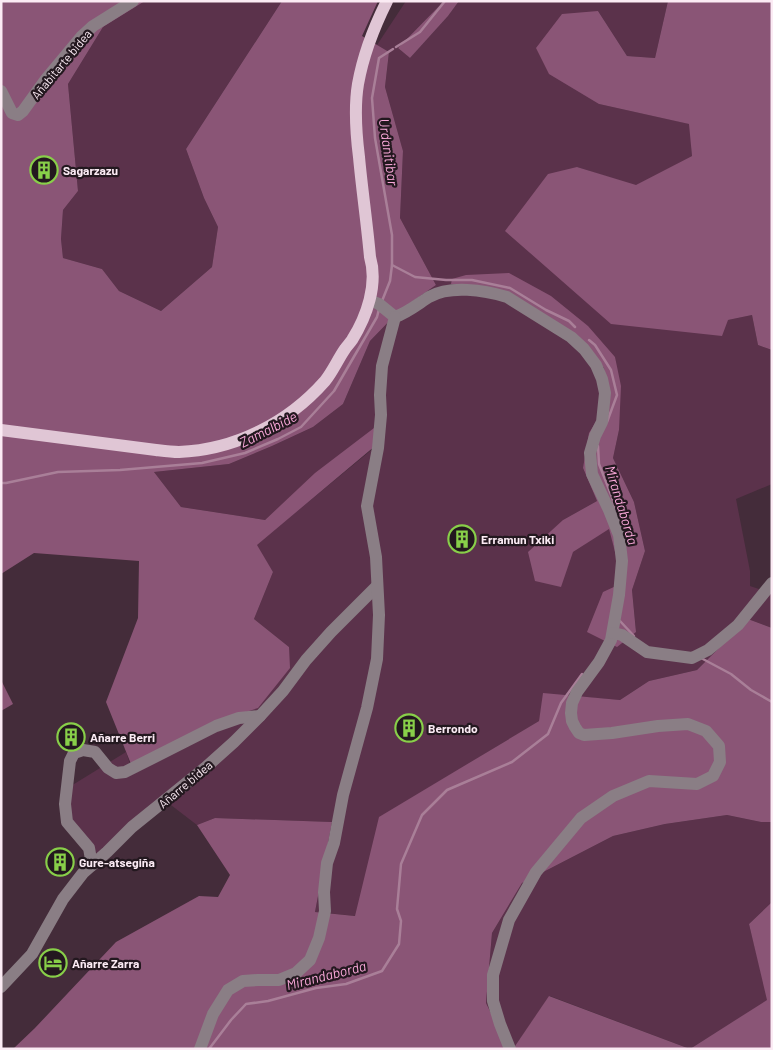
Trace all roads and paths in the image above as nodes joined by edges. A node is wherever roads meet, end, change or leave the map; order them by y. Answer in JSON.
{"nodes":[{"id":1,"x":133,"y":1,"type":"edge"},
{"id":2,"x":387,"y":1,"type":"edge"},
{"id":3,"x":1,"y":91,"type":"edge"},
{"id":4,"x":368,"y":262,"type":"junction"},
{"id":5,"x":374,"y":303,"type":"junction"},
{"id":6,"x":359,"y":311,"type":"junction"},
{"id":7,"x":392,"y":315,"type":"junction"},
{"id":8,"x":346,"y":348,"type":"junction"},
{"id":9,"x":1,"y":430,"type":"edge"},
{"id":10,"x":772,"y":583,"type":"edge"},
{"id":11,"x":377,"y":586,"type":"junction"},
{"id":12,"x":613,"y":633,"type":"junction"},
{"id":13,"x":260,"y":716,"type":"junction"},
{"id":14,"x":92,"y":865,"type":"junction"},
{"id":15,"x":1,"y":988,"type":"edge"},
{"id":16,"x":200,"y":1049,"type":"edge"},
{"id":17,"x":510,"y":1049,"type":"edge"}],
"edges":[{"from":1,"to":3,"type":"street","name":"Añabitarte bidea"},
{"from":2,"to":4,"type":"main road"},
{"from":4,"to":5,"type":"main road"},
{"from":4,"to":6,"type":"main road"},
{"from":5,"to":6,"type":"main road"},
{"from":5,"to":7,"type":"street"},
{"from":5,"to":8,"type":"main road"},
{"from":6,"to":8,"type":"main road"},
{"from":7,"to":11,"type":"street"},
{"from":7,"to":12,"type":"street"},
{"from":8,"to":9,"type":"main road"},
{"from":10,"to":12,"type":"street"},
{"from":11,"to":13,"type":"street","name":"Añarre bidea"},
{"from":11,"to":16,"type":"street"},
{"from":12,"to":17,"type":"street"},
{"from":13,"to":14,"type":"street","name":"Añarre bidea"},
{"from":13,"to":14,"type":"street"},
{"from":14,"to":15,"type":"street","name":"Añarre bidea"}]}
